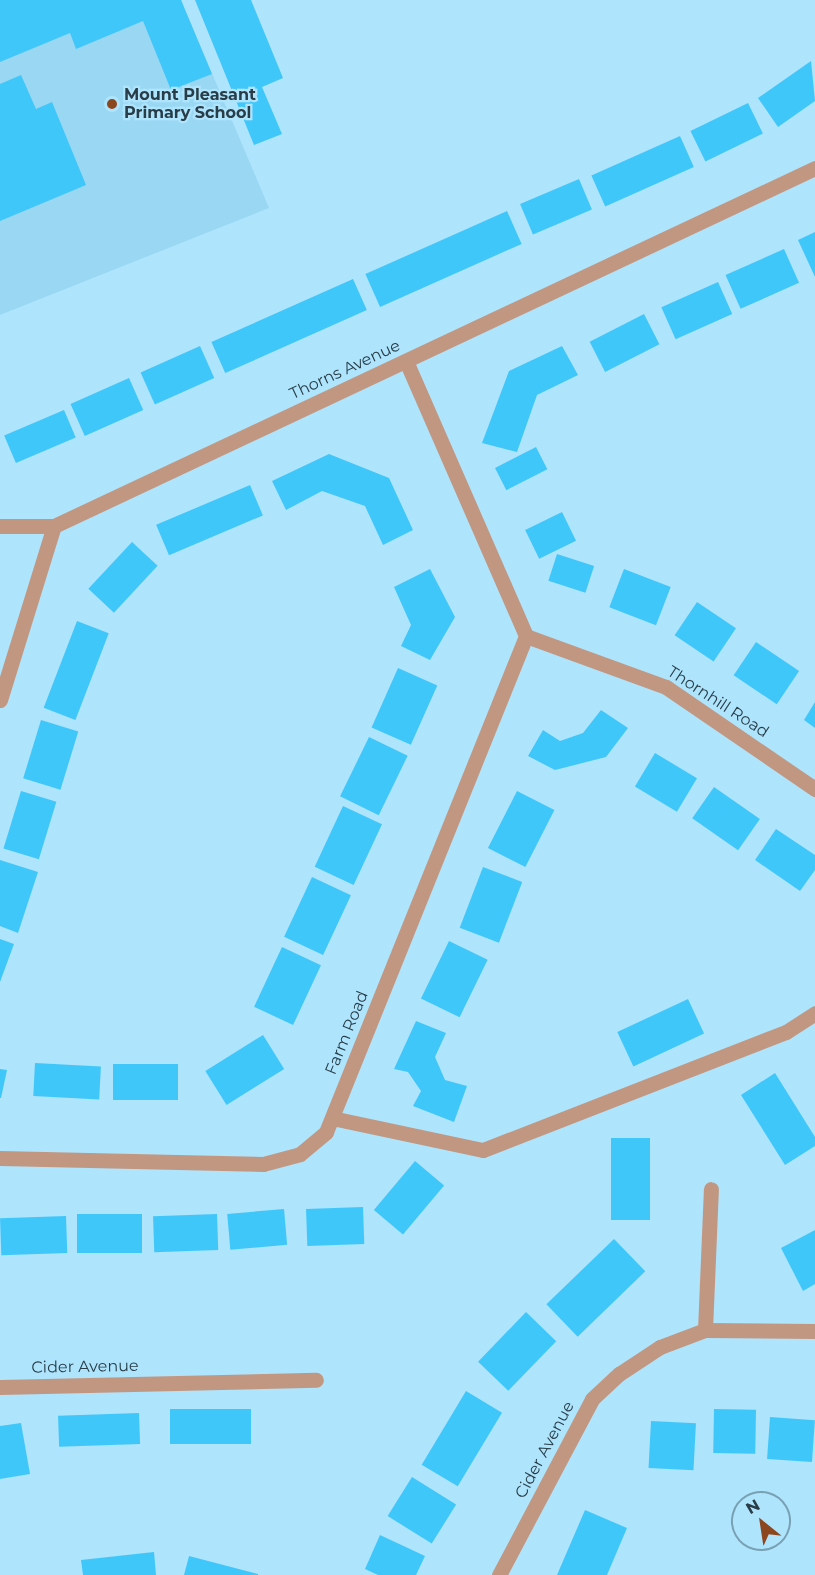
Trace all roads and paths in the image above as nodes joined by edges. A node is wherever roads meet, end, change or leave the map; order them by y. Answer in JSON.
{"nodes":[{"id":1,"x":815,"y":168,"type":"edge"},
{"id":2,"x":406,"y":361,"type":"junction"},
{"id":3,"x":0,"y":526,"type":"edge"},
{"id":4,"x":54,"y":526,"type":"junction"},
{"id":5,"x":526,"y":636,"type":"junction"},
{"id":6,"x":0,"y":700,"type":"edge"},
{"id":7,"x":815,"y":789,"type":"edge"},
{"id":8,"x":815,"y":1013,"type":"edge"},
{"id":9,"x":332,"y":1118,"type":"junction"},
{"id":10,"x":0,"y":1158,"type":"edge"},
{"id":11,"x":711,"y":1189,"type":"dead end"},
{"id":12,"x":705,"y":1330,"type":"junction"},
{"id":13,"x":815,"y":1331,"type":"edge"},
{"id":14,"x":316,"y":1380,"type":"dead end"},
{"id":15,"x":0,"y":1387,"type":"edge"},
{"id":16,"x":500,"y":1575,"type":"edge"}],
"edges":[{"from":1,"to":2,"type":"street","name":"Thorns Avenue"},
{"from":2,"to":4,"type":"street","name":"Thorns Avenue"},
{"from":2,"to":5,"type":"street"},
{"from":3,"to":4,"type":"street"},
{"from":4,"to":6,"type":"street"},
{"from":5,"to":7,"type":"street","name":"Thornhill Road"},
{"from":5,"to":9,"type":"street","name":"Farm Road"},
{"from":8,"to":9,"type":"street"},
{"from":9,"to":10,"type":"street","name":"Farm Road"},
{"from":11,"to":12,"type":"street"},
{"from":12,"to":13,"type":"street","name":"Cider Avenue"},
{"from":12,"to":16,"type":"street","name":"Cider Avenue"},
{"from":14,"to":15,"type":"street","name":"Cider Avenue"}]}
